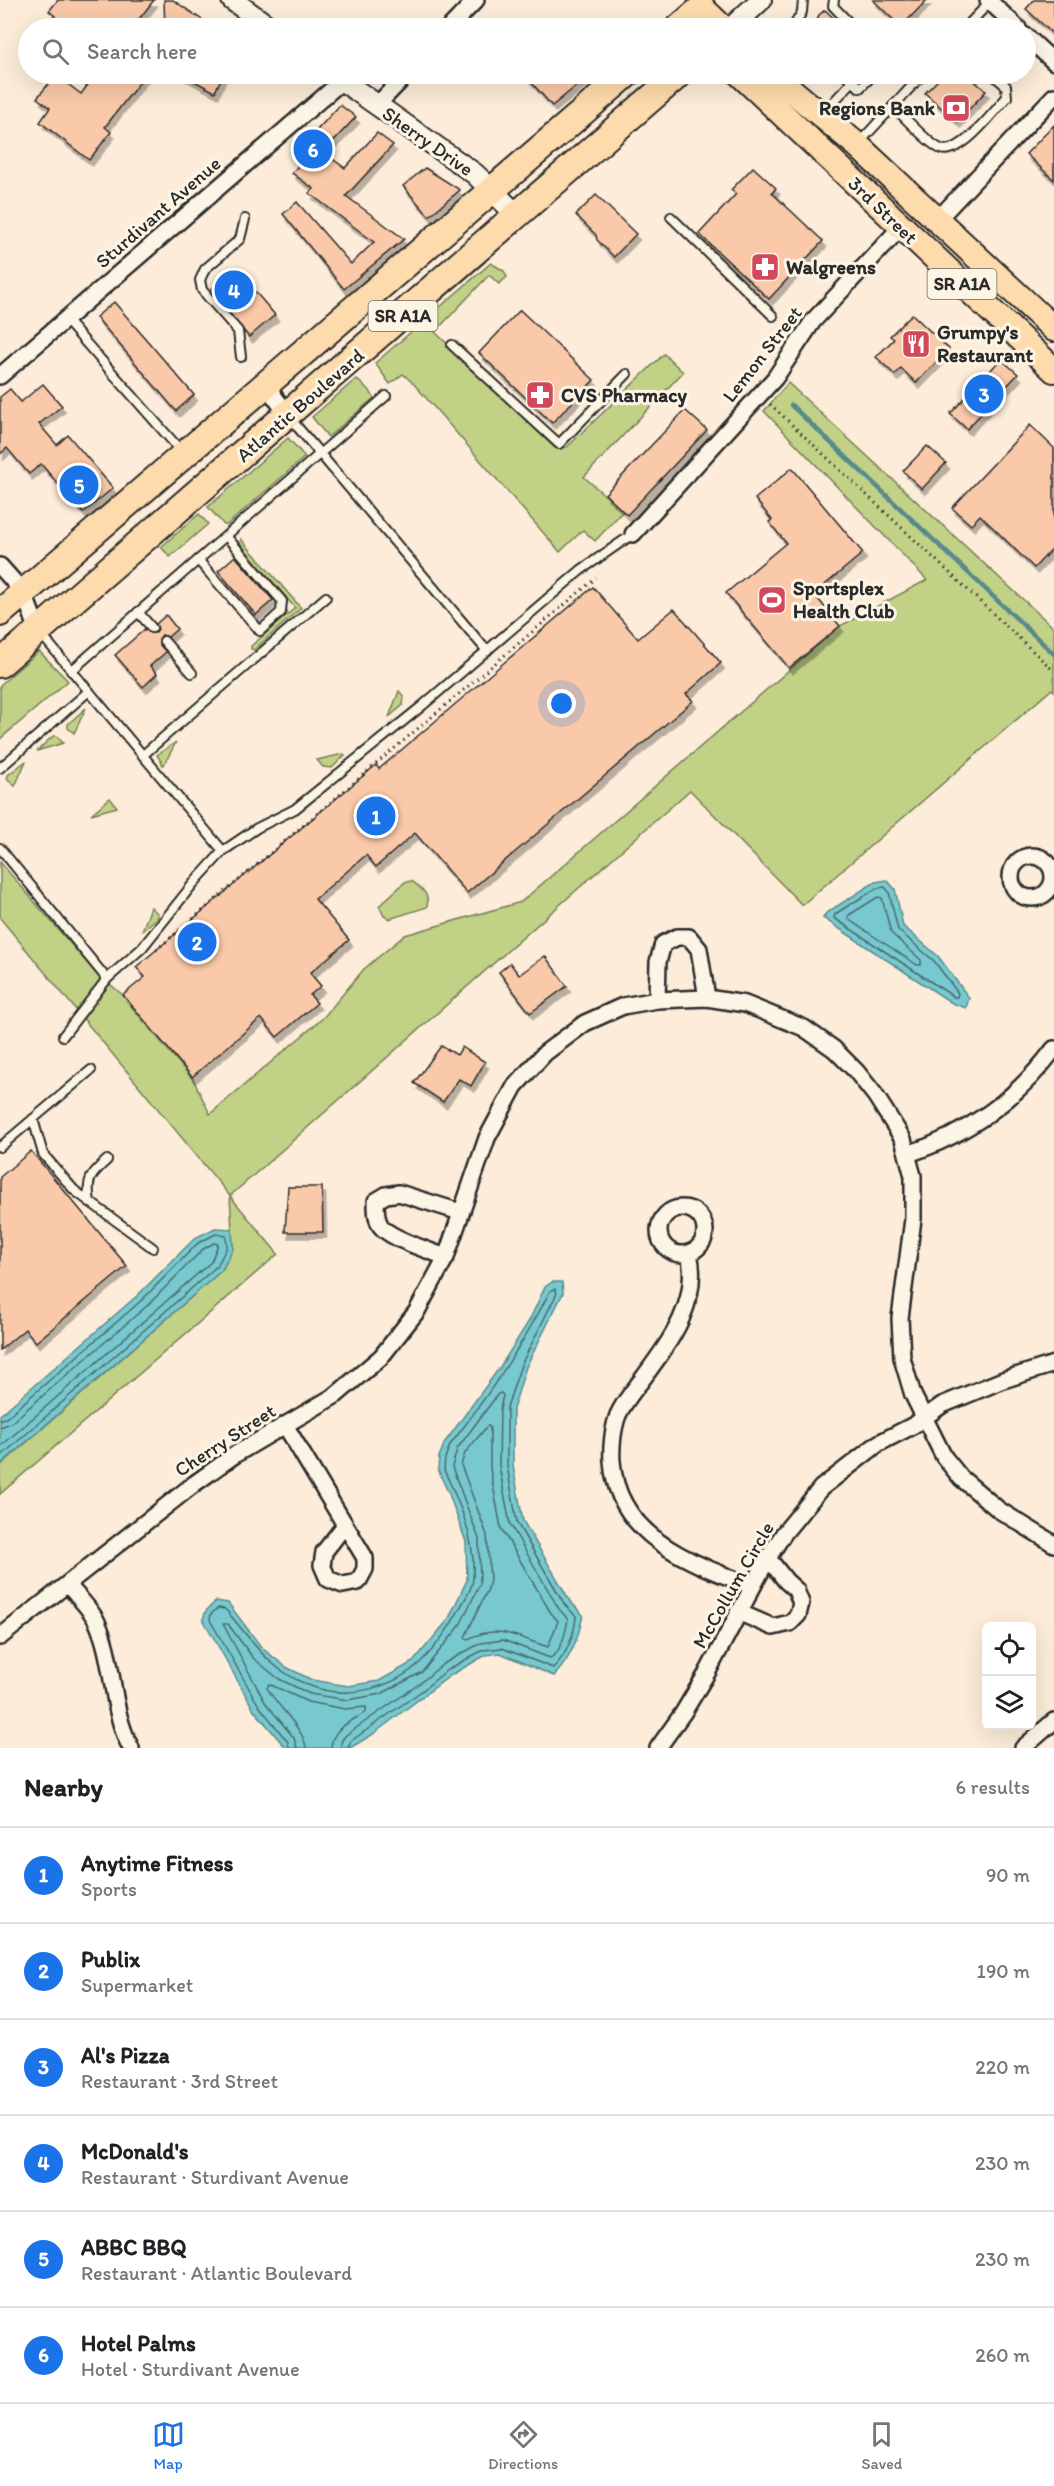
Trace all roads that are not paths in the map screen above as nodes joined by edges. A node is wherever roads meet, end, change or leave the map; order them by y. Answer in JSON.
{"nodes":[{"id":1,"x":232,"y":0,"type":"edge"},
{"id":2,"x":476,"y":0,"type":"edge"},
{"id":3,"x":761,"y":0,"type":"edge"},
{"id":4,"x":803,"y":0,"type":"edge"},
{"id":5,"x":834,"y":0,"type":"edge"},
{"id":6,"x":989,"y":1,"type":"edge"},
{"id":7,"x":257,"y":18,"type":"edge"},
{"id":8,"x":459,"y":18,"type":"edge"},
{"id":9,"x":742,"y":18,"type":"edge"},
{"id":10,"x":798,"y":18,"type":"edge"},
{"id":11,"x":844,"y":18,"type":"edge"},
{"id":12,"x":974,"y":18,"type":"edge"},
{"id":13,"x":1007,"y":18,"type":"edge"},
{"id":14,"x":1036,"y":45,"type":"edge"},
{"id":15,"x":1054,"y":62,"type":"edge"},
{"id":16,"x":330,"y":84,"type":"edge"},
{"id":17,"x":348,"y":84,"type":"edge"},
{"id":18,"x":397,"y":84,"type":"edge"},
{"id":19,"x":615,"y":84,"type":"edge"},
{"id":20,"x":668,"y":84,"type":"edge"},
{"id":21,"x":751,"y":84,"type":"edge"},
{"id":22,"x":784,"y":84,"type":"edge"},
{"id":23,"x":850,"y":84,"type":"edge"},
{"id":24,"x":914,"y":84,"type":"edge"},
{"id":25,"x":1004,"y":84,"type":"edge"},
{"id":26,"x":1054,"y":96,"type":"edge"},
{"id":27,"x":377,"y":105,"type":"junction"},
{"id":28,"x":893,"y":106,"type":"junction"},
{"id":29,"x":821,"y":115,"type":"junction"},
{"id":30,"x":857,"y":145,"type":"junction"},
{"id":31,"x":492,"y":189,"type":"junction"},
{"id":32,"x":517,"y":215,"type":"junction"},
{"id":33,"x":671,"y":217,"type":"dead end"},
{"id":34,"x":245,"y":219,"type":"dead end"},
{"id":35,"x":937,"y":220,"type":"junction"},
{"id":36,"x":901,"y":227,"type":"junction"},
{"id":37,"x":1000,"y":279,"type":"junction"},
{"id":38,"x":773,"y":316,"type":"dead end"},
{"id":39,"x":65,"y":320,"type":"junction"},
{"id":40,"x":1054,"y":329,"type":"edge"},
{"id":41,"x":452,"y":345,"type":"dead end"},
{"id":42,"x":241,"y":357,"type":"dead end"},
{"id":43,"x":1054,"y":370,"type":"edge"},
{"id":44,"x":627,"y":374,"type":"dead end"},
{"id":45,"x":0,"y":376,"type":"edge"},
{"id":46,"x":265,"y":384,"type":"junction"},
{"id":47,"x":386,"y":396,"type":"dead end"},
{"id":48,"x":288,"y":416,"type":"junction"},
{"id":49,"x":321,"y":453,"type":"junction"},
{"id":50,"x":184,"y":455,"type":"junction"},
{"id":51,"x":633,"y":534,"type":"joint"},
{"id":52,"x":226,"y":536,"type":"junction"},
{"id":53,"x":198,"y":560,"type":"junction"},
{"id":54,"x":0,"y":567,"type":"edge"},
{"id":55,"x":24,"y":593,"type":"junction"},
{"id":56,"x":326,"y":597,"type":"dead end"},
{"id":57,"x":138,"y":612,"type":"junction"},
{"id":58,"x":0,"y":613,"type":"edge"},
{"id":59,"x":152,"y":628,"type":"dead end"},
{"id":60,"x":38,"y":631,"type":"junction"},
{"id":61,"x":164,"y":641,"type":"dead end"},
{"id":62,"x":487,"y":651,"type":"junction"},
{"id":63,"x":0,"y":664,"type":"edge"},
{"id":64,"x":71,"y":671,"type":"junction"},
{"id":65,"x":192,"y":673,"type":"dead end"},
{"id":66,"x":89,"y":691,"type":"junction"},
{"id":67,"x":143,"y":755,"type":"junction"},
{"id":68,"x":0,"y":768,"type":"edge"},
{"id":69,"x":0,"y":848,"type":"edge"},
{"id":70,"x":223,"y":851,"type":"junction"},
{"id":71,"x":107,"y":979,"type":"junction"},
{"id":72,"x":707,"y":998,"type":"junction"},
{"id":73,"x":657,"y":1000,"type":"junction"},
{"id":74,"x":63,"y":1036,"type":"dead end"},
{"id":75,"x":1054,"y":1049,"type":"edge"},
{"id":76,"x":91,"y":1070,"type":"dead end"},
{"id":77,"x":33,"y":1119,"type":"junction"},
{"id":78,"x":0,"y":1147,"type":"edge"},
{"id":79,"x":908,"y":1154,"type":"junction"},
{"id":80,"x":106,"y":1160,"type":"dead end"},
{"id":81,"x":90,"y":1202,"type":"junction"},
{"id":82,"x":460,"y":1212,"type":"junction"},
{"id":83,"x":153,"y":1248,"type":"dead end"},
{"id":84,"x":689,"y":1253,"type":"dead end"},
{"id":85,"x":446,"y":1257,"type":"junction"},
{"id":86,"x":1054,"y":1364,"type":"edge"},
{"id":87,"x":924,"y":1418,"type":"junction"},
{"id":88,"x":285,"y":1425,"type":"junction"},
{"id":89,"x":345,"y":1525,"type":"dead end"},
{"id":90,"x":1054,"y":1544,"type":"edge"},
{"id":91,"x":768,"y":1558,"type":"junction"},
{"id":92,"x":68,"y":1585,"type":"junction"},
{"id":93,"x":752,"y":1586,"type":"junction"},
{"id":94,"x":738,"y":1612,"type":"junction"},
{"id":95,"x":0,"y":1637,"type":"edge"},
{"id":96,"x":1054,"y":1721,"type":"edge"},
{"id":97,"x":131,"y":1748,"type":"edge"},
{"id":98,"x":658,"y":1748,"type":"edge"},
{"id":99,"x":1023,"y":1748,"type":"edge"}],
"edges":[{"from":1,"to":7,"type":"street"},
{"from":2,"to":8,"type":"street"},
{"from":3,"to":9,"type":"street"},
{"from":4,"to":10,"type":"lane"},
{"from":5,"to":11,"type":"lane"},
{"from":6,"to":12,"type":"lane"},
{"from":6,"to":13,"type":"street"},
{"from":14,"to":15,"type":"street"},
{"from":16,"to":39,"type":"street","name":"Sturdivant Avenue"},
{"from":17,"to":27,"type":"street","name":"Sherry Drive"},
{"from":18,"to":27,"type":"street"},
{"from":19,"to":31,"type":"highway","name":"Atlantic Boulevard","number":"SR A1A"},
{"from":20,"to":32,"type":"highway","name":"Atlantic Boulevard","number":"SR A1A"},
{"from":21,"to":36,"type":"main road","name":"3rd Street","number":"SR A1A"},
{"from":22,"to":29,"type":"main road","name":"3rd Street","number":"SR A1A"},
{"from":23,"to":29,"type":"lane"},
{"from":24,"to":28,"type":"lane"},
{"from":25,"to":28,"type":"lane"},
{"from":26,"to":35,"type":"street"},
{"from":27,"to":31,"type":"street","name":"Sherry Drive"},
{"from":28,"to":30,"type":"lane"},
{"from":29,"to":30,"type":"main road","name":"3rd Street","number":"SR A1A"},
{"from":30,"to":35,"type":"main road","name":"3rd Street","number":"SR A1A"},
{"from":31,"to":32,"type":"street","name":"Sherry Drive"},
{"from":31,"to":46,"type":"highway","name":"Atlantic Boulevard","number":"SR A1A"},
{"from":32,"to":48,"type":"highway","name":"Atlantic Boulevard","number":"SR A1A"},
{"from":33,"to":38,"type":"lane"},
{"from":34,"to":42,"type":"lane"},
{"from":35,"to":37,"type":"main road","name":"3rd Street","number":"SR A1A"},
{"from":36,"to":37,"type":"main road"},
{"from":36,"to":43,"type":"main road","name":"3rd Street","number":"SR A1A"},
{"from":36,"to":51,"type":"street","name":"Lemon Street"},
{"from":37,"to":40,"type":"main road","name":"3rd Street","number":"SR A1A"},
{"from":39,"to":45,"type":"street","name":"Sturdivant Avenue"},
{"from":39,"to":50,"type":"lane"},
{"from":41,"to":44,"type":"lane"},
{"from":46,"to":48,"type":"street"},
{"from":46,"to":50,"type":"highway","name":"Atlantic Boulevard","number":"SR A1A"},
{"from":47,"to":49,"type":"lane"},
{"from":48,"to":49,"type":"lane"},
{"from":48,"to":60,"type":"highway","name":"Atlantic Boulevard","number":"SR A1A"},
{"from":49,"to":52,"type":"lane"},
{"from":49,"to":62,"type":"lane"},
{"from":50,"to":55,"type":"highway","name":"Atlantic Boulevard","number":"SR A1A"},
{"from":51,"to":62,"type":"lane"},
{"from":52,"to":53,"type":"lane"},
{"from":52,"to":53,"type":"lane"},
{"from":53,"to":57,"type":"lane"},
{"from":54,"to":55,"type":"street"},
{"from":55,"to":58,"type":"highway","name":"Atlantic Boulevard","number":"SR A1A"},
{"from":55,"to":60,"type":"street"},
{"from":56,"to":67,"type":"lane"},
{"from":57,"to":59,"type":"lane"},
{"from":57,"to":64,"type":"lane"},
{"from":60,"to":63,"type":"highway","name":"Atlantic Boulevard","number":"SR A1A"},
{"from":60,"to":64,"type":"lane"},
{"from":61,"to":65,"type":"lane"},
{"from":62,"to":70,"type":"lane"},
{"from":64,"to":66,"type":"lane"},
{"from":66,"to":67,"type":"lane"},
{"from":66,"to":68,"type":"lane"},
{"from":67,"to":70,"type":"lane"},
{"from":69,"to":71,"type":"lane"},
{"from":70,"to":71,"type":"lane"},
{"from":71,"to":74,"type":"lane"},
{"from":72,"to":73,"type":"street","name":"Cherry Street"},
{"from":72,"to":73,"type":"street"},
{"from":72,"to":79,"type":"street","name":"Cherry Street"},
{"from":73,"to":82,"type":"street","name":"Cherry Street"},
{"from":75,"to":79,"type":"street"},
{"from":76,"to":77,"type":"lane"},
{"from":77,"to":78,"type":"lane"},
{"from":77,"to":81,"type":"lane"},
{"from":79,"to":87,"type":"street","name":"Cherry Street"},
{"from":80,"to":81,"type":"lane"},
{"from":81,"to":83,"type":"lane"},
{"from":82,"to":85,"type":"street","name":"Cherry Street"},
{"from":82,"to":85,"type":"street"},
{"from":84,"to":93,"type":"street"},
{"from":85,"to":88,"type":"street","name":"Cherry Street"},
{"from":86,"to":87,"type":"street","name":"McCollum Circle"},
{"from":87,"to":90,"type":"street","name":"Cherry Street"},
{"from":87,"to":91,"type":"street","name":"McCollum Circle"},
{"from":88,"to":89,"type":"street"},
{"from":88,"to":92,"type":"street","name":"Cherry Street"},
{"from":91,"to":93,"type":"street","name":"McCollum Circle"},
{"from":91,"to":94,"type":"street"},
{"from":92,"to":95,"type":"street","name":"Cherry Street"},
{"from":92,"to":97,"type":"street"},
{"from":93,"to":94,"type":"street","name":"McCollum Circle"},
{"from":94,"to":98,"type":"street","name":"McCollum Circle"},
{"from":96,"to":99,"type":"street"}]}
